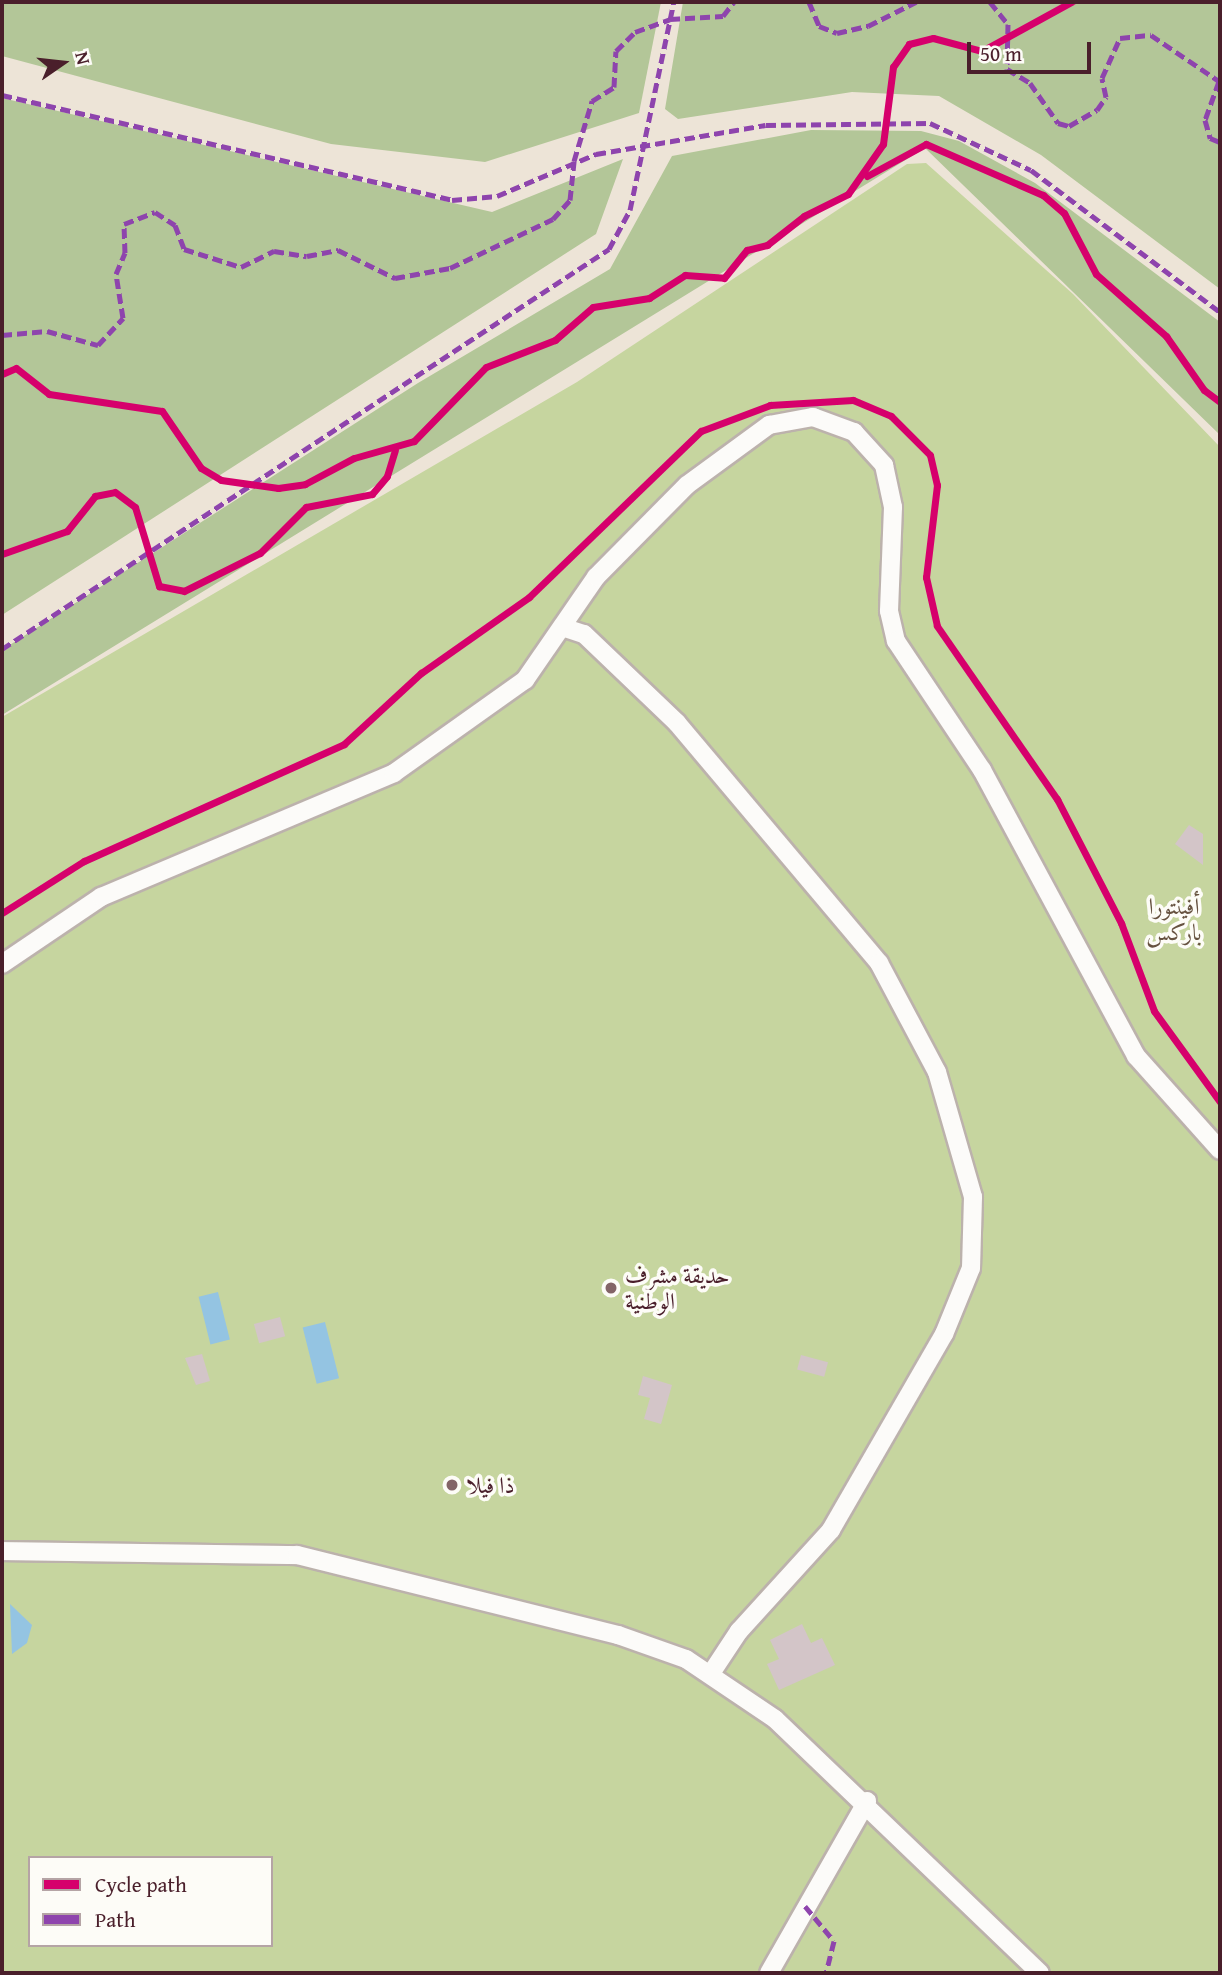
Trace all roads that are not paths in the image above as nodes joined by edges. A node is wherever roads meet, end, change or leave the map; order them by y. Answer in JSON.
{"nodes":[{"id":1,"x":562,"y":626,"type":"junction"},
{"id":2,"x":2,"y":964,"type":"edge"},
{"id":3,"x":1220,"y":1150,"type":"edge"},
{"id":4,"x":2,"y":1552,"type":"edge"},
{"id":5,"x":712,"y":1672,"type":"junction"},
{"id":6,"x":867,"y":1801,"type":"junction"},
{"id":7,"x":769,"y":1973,"type":"edge"},
{"id":8,"x":1040,"y":1973,"type":"edge"}],
"edges":[{"from":1,"to":2,"type":"street"},
{"from":1,"to":3,"type":"street"},
{"from":1,"to":5,"type":"street"},
{"from":4,"to":5,"type":"street"},
{"from":5,"to":6,"type":"street"},
{"from":6,"to":7,"type":"street"},
{"from":6,"to":8,"type":"street"}]}
